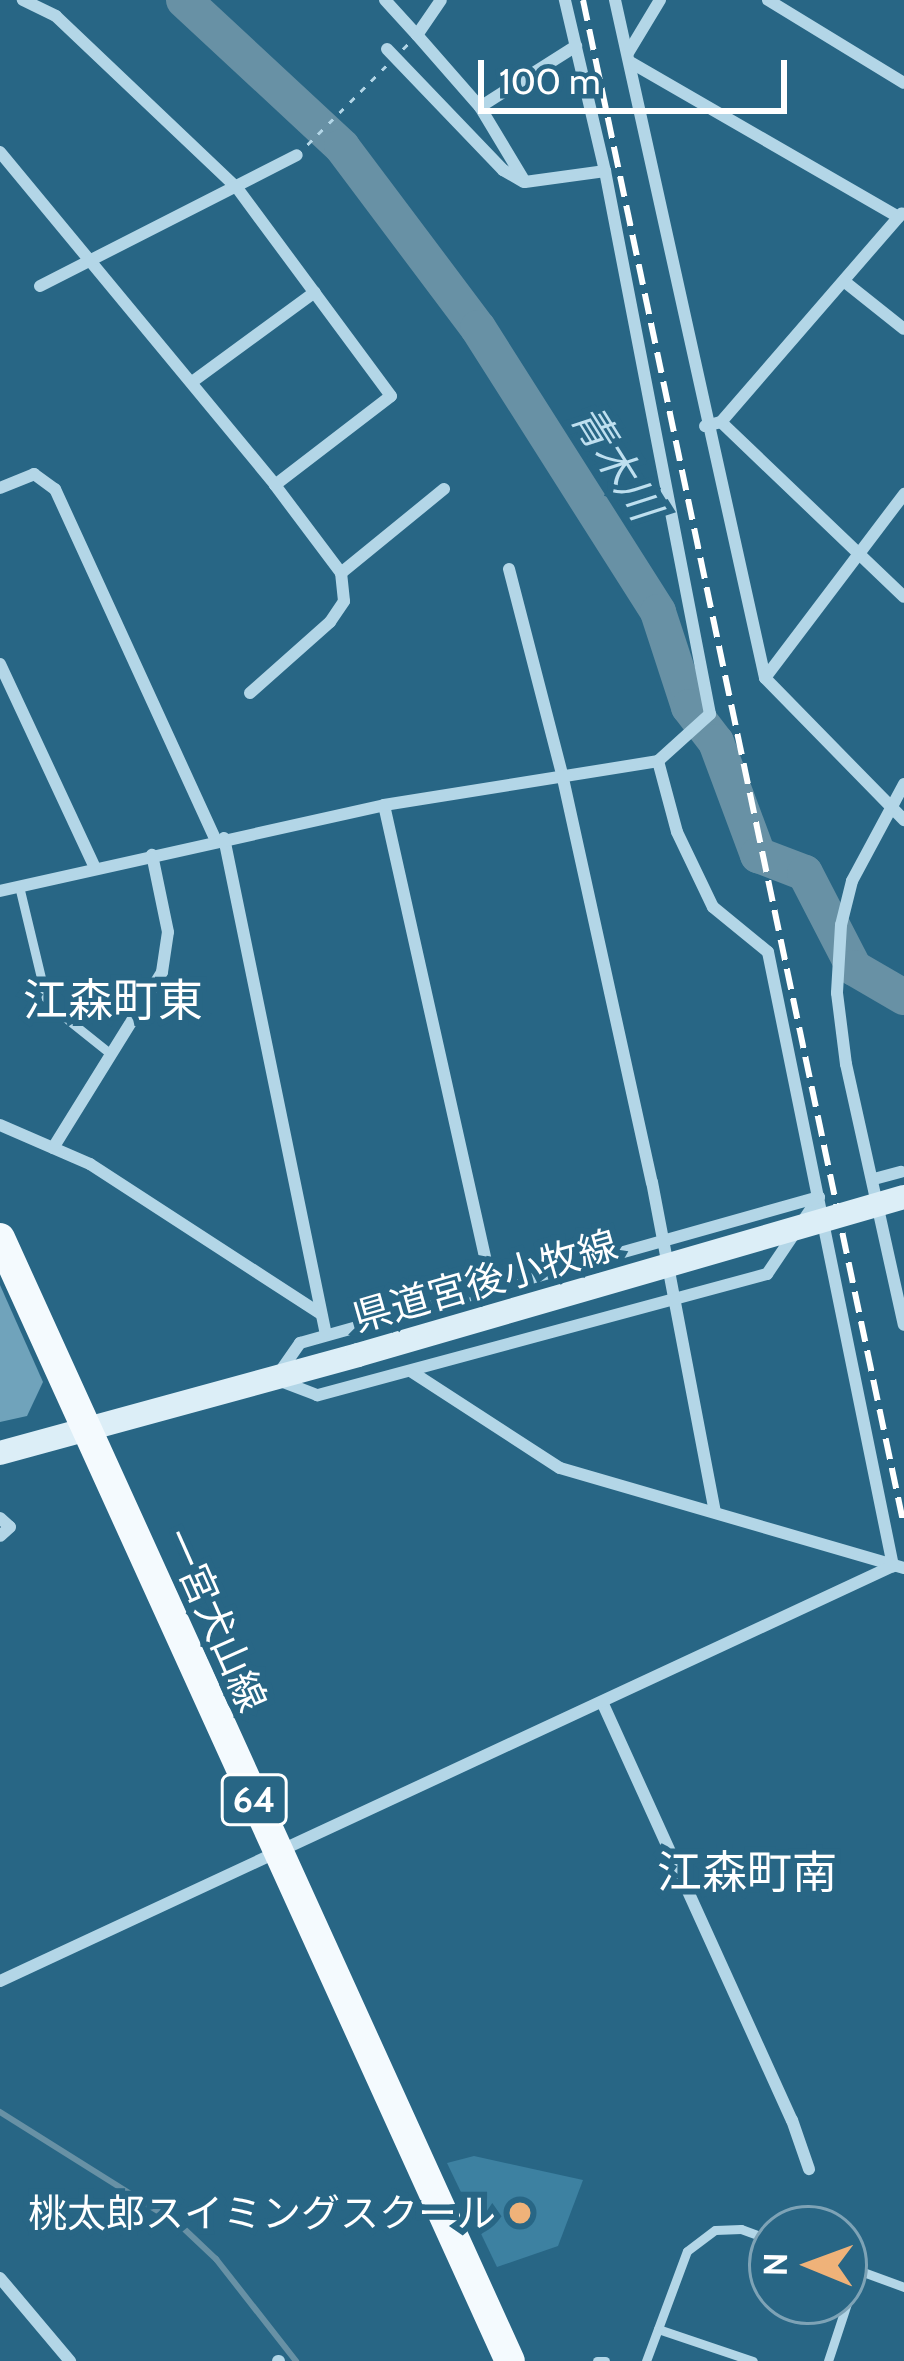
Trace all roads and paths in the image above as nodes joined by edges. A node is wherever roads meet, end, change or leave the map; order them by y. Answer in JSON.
{"nodes":[{"id":1,"x":23,"y":0,"type":"edge"},
{"id":2,"x":385,"y":0,"type":"edge"},
{"id":3,"x":441,"y":0,"type":"edge"},
{"id":4,"x":565,"y":0,"type":"edge"},
{"id":5,"x":615,"y":0,"type":"edge"},
{"id":6,"x":659,"y":0,"type":"edge"},
{"id":7,"x":768,"y":0,"type":"edge"},
{"id":8,"x":417,"y":35,"type":"junction"},
{"id":9,"x":576,"y":46,"type":"junction"},
{"id":10,"x":388,"y":49,"type":"dead end"},
{"id":11,"x":629,"y":58,"type":"junction"},
{"id":12,"x":904,"y":83,"type":"edge"},
{"id":13,"x":480,"y":107,"type":"junction"},
{"id":14,"x":0,"y":152,"type":"edge"},
{"id":15,"x":297,"y":155,"type":"joint"},
{"id":16,"x":605,"y":171,"type":"junction"},
{"id":17,"x":525,"y":182,"type":"junction"},
{"id":18,"x":237,"y":188,"type":"junction"},
{"id":19,"x":902,"y":214,"type":"edge"},
{"id":20,"x":89,"y":259,"type":"junction"},
{"id":21,"x":844,"y":282,"type":"junction"},
{"id":22,"x":40,"y":286,"type":"dead end"},
{"id":23,"x":315,"y":292,"type":"junction"},
{"id":24,"x":904,"y":329,"type":"edge"},
{"id":25,"x":192,"y":382,"type":"junction"},
{"id":26,"x":721,"y":422,"type":"junction"},
{"id":27,"x":705,"y":426,"type":"junction"},
{"id":28,"x":275,"y":484,"type":"junction"},
{"id":29,"x":0,"y":488,"type":"edge"},
{"id":30,"x":444,"y":489,"type":"dead end"},
{"id":31,"x":904,"y":494,"type":"edge"},
{"id":32,"x":859,"y":554,"type":"junction"},
{"id":33,"x":509,"y":569,"type":"dead end"},
{"id":34,"x":341,"y":573,"type":"junction"},
{"id":35,"x":904,"y":597,"type":"edge"},
{"id":36,"x":0,"y":664,"type":"edge"},
{"id":37,"x":765,"y":678,"type":"junction"},
{"id":38,"x":250,"y":693,"type":"dead end"},
{"id":39,"x":658,"y":761,"type":"junction"},
{"id":40,"x":562,"y":775,"type":"junction"},
{"id":41,"x":904,"y":784,"type":"edge"},
{"id":42,"x":383,"y":805,"type":"junction"},
{"id":43,"x":888,"y":807,"type":"junction"},
{"id":44,"x":904,"y":820,"type":"edge"},
{"id":45,"x":220,"y":839,"type":"junction"},
{"id":46,"x":152,"y":855,"type":"junction"},
{"id":47,"x":95,"y":868,"type":"junction"},
{"id":48,"x":19,"y":886,"type":"junction"},
{"id":49,"x":1,"y":889,"type":"edge"},
{"id":50,"x":111,"y":1054,"type":"junction"},
{"id":51,"x":0,"y":1125,"type":"edge"},
{"id":52,"x":53,"y":1148,"type":"junction"},
{"id":53,"x":903,"y":1178,"type":"edge"},
{"id":54,"x":874,"y":1179,"type":"junction"},
{"id":55,"x":819,"y":1198,"type":"junction"},
{"id":56,"x":0,"y":1238,"type":"edge"},
{"id":57,"x":663,"y":1240,"type":"junction"},
{"id":58,"x":492,"y":1288,"type":"junction"},
{"id":59,"x":674,"y":1298,"type":"junction"},
{"id":60,"x":321,"y":1314,"type":"junction"},
{"id":61,"x":904,"y":1325,"type":"edge"},
{"id":62,"x":326,"y":1335,"type":"junction"},
{"id":63,"x":412,"y":1372,"type":"junction"},
{"id":64,"x":275,"y":1379,"type":"junction"},
{"id":65,"x":85,"y":1427,"type":"junction"},
{"id":66,"x":0,"y":1454,"type":"edge"},
{"id":67,"x":715,"y":1512,"type":"junction"},
{"id":68,"x":0,"y":1518,"type":"edge"},
{"id":69,"x":0,"y":1536,"type":"edge"},
{"id":70,"x":899,"y":1567,"type":"edge"},
{"id":71,"x":603,"y":1704,"type":"junction"},
{"id":72,"x":278,"y":1852,"type":"junction"},
{"id":73,"x":0,"y":1981,"type":"edge"},
{"id":74,"x":809,"y":2169,"type":"dead end"},
{"id":75,"x":748,"y":2231,"type":"edge"},
{"id":76,"x":868,"y":2274,"type":"edge"},
{"id":77,"x":0,"y":2278,"type":"edge"},
{"id":78,"x":904,"y":2287,"type":"edge"},
{"id":79,"x":840,"y":2325,"type":"edge"},
{"id":80,"x":658,"y":2329,"type":"junction"},
{"id":81,"x":70,"y":2361,"type":"edge"},
{"id":82,"x":510,"y":2361,"type":"edge"},
{"id":83,"x":646,"y":2361,"type":"edge"},
{"id":84,"x":753,"y":2361,"type":"edge"},
{"id":85,"x":828,"y":2361,"type":"edge"}],
"edges":[{"from":1,"to":18,"type":"street"},
{"from":2,"to":8,"type":"street"},
{"from":3,"to":8,"type":"street"},
{"from":4,"to":9,"type":"street"},
{"from":5,"to":11,"type":"street"},
{"from":6,"to":11,"type":"street"},
{"from":7,"to":12,"type":"street"},
{"from":8,"to":13,"type":"street"},
{"from":8,"to":15,"type":"path","bridge":true},
{"from":9,"to":13,"type":"street"},
{"from":9,"to":16,"type":"street"},
{"from":10,"to":17,"type":"street"},
{"from":11,"to":19,"type":"street"},
{"from":11,"to":27,"type":"street"},
{"from":13,"to":17,"type":"street"},
{"from":14,"to":20,"type":"street"},
{"from":15,"to":18,"type":"street"},
{"from":16,"to":17,"type":"street"},
{"from":16,"to":39,"type":"street"},
{"from":18,"to":20,"type":"street"},
{"from":18,"to":23,"type":"street"},
{"from":19,"to":21,"type":"street"},
{"from":20,"to":22,"type":"street"},
{"from":20,"to":25,"type":"street"},
{"from":21,"to":24,"type":"street"},
{"from":21,"to":26,"type":"street"},
{"from":23,"to":25,"type":"street"},
{"from":23,"to":28,"type":"street"},
{"from":25,"to":28,"type":"street"},
{"from":26,"to":27,"type":"street"},
{"from":26,"to":32,"type":"street"},
{"from":27,"to":37,"type":"street"},
{"from":28,"to":34,"type":"street"},
{"from":29,"to":45,"type":"street"},
{"from":30,"to":34,"type":"street"},
{"from":31,"to":32,"type":"street"},
{"from":32,"to":35,"type":"street"},
{"from":32,"to":37,"type":"street"},
{"from":33,"to":40,"type":"street"},
{"from":34,"to":38,"type":"street"},
{"from":36,"to":47,"type":"street"},
{"from":37,"to":43,"type":"street"},
{"from":39,"to":40,"type":"street"},
{"from":39,"to":55,"type":"street"},
{"from":40,"to":42,"type":"street"},
{"from":40,"to":57,"type":"street"},
{"from":41,"to":43,"type":"street"},
{"from":42,"to":45,"type":"street"},
{"from":42,"to":58,"type":"street"},
{"from":43,"to":44,"type":"street"},
{"from":43,"to":54,"type":"street"},
{"from":45,"to":46,"type":"street"},
{"from":45,"to":60,"type":"street"},
{"from":46,"to":47,"type":"street"},
{"from":46,"to":50,"type":"street"},
{"from":47,"to":48,"type":"street"},
{"from":48,"to":49,"type":"street"},
{"from":48,"to":50,"type":"lane"},
{"from":50,"to":52,"type":"street"},
{"from":51,"to":52,"type":"street"},
{"from":52,"to":60,"type":"street"},
{"from":53,"to":54,"type":"street"},
{"from":53,"to":64,"type":"main road","name":"県道宮後小牧線","bridge":true},
{"from":54,"to":61,"type":"street"},
{"from":55,"to":57,"type":"street"},
{"from":55,"to":59,"type":"street"},
{"from":55,"to":70,"type":"street"},
{"from":56,"to":65,"type":"main road","name":"一宮犬山線","number":"64"},
{"from":57,"to":58,"type":"street"},
{"from":57,"to":59,"type":"street"},
{"from":58,"to":62,"type":"street"},
{"from":59,"to":63,"type":"street"},
{"from":59,"to":67,"type":"street"},
{"from":60,"to":62,"type":"street"},
{"from":62,"to":64,"type":"street"},
{"from":63,"to":64,"type":"street"},
{"from":63,"to":67,"type":"street"},
{"from":64,"to":65,"type":"main road","name":"県道宮後小牧線"},
{"from":65,"to":66,"type":"main road","name":"県道宮後小牧線"},
{"from":65,"to":72,"type":"main road","name":"一宮犬山線","number":"64"},
{"from":67,"to":70,"type":"street"},
{"from":68,"to":69,"type":"street"},
{"from":70,"to":71,"type":"street"},
{"from":71,"to":72,"type":"street"},
{"from":71,"to":74,"type":"street"},
{"from":72,"to":73,"type":"street"},
{"from":72,"to":82,"type":"main road","name":"一宮犬山線","number":"64"},
{"from":75,"to":80,"type":"lane"},
{"from":76,"to":78,"type":"lane"},
{"from":77,"to":81,"type":"street"},
{"from":79,"to":85,"type":"lane"},
{"from":80,"to":83,"type":"lane"},
{"from":80,"to":84,"type":"lane"}]}
